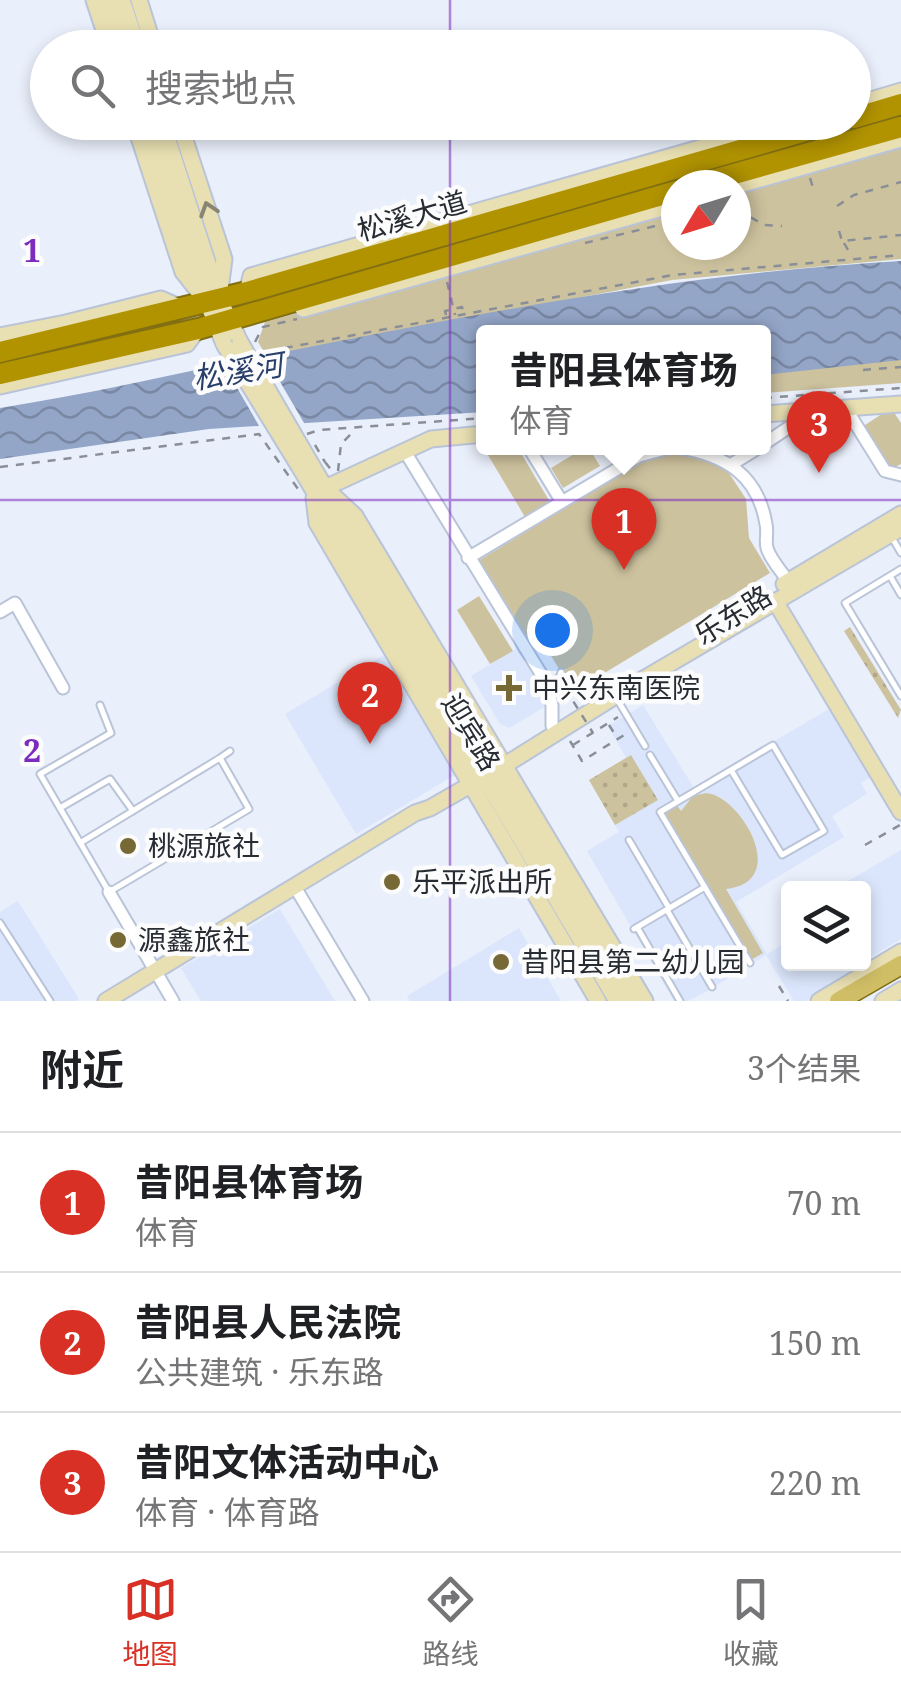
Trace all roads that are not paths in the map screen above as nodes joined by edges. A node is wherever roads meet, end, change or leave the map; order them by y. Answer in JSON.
{"nodes":[{"id":1,"x":94,"y":0,"type":"edge"},
{"id":2,"x":109,"y":0,"type":"edge"},
{"id":3,"x":122,"y":0,"type":"edge"},
{"id":4,"x":139,"y":0,"type":"edge"},
{"id":5,"x":104,"y":30,"type":"edge"},
{"id":6,"x":118,"y":30,"type":"edge"},
{"id":7,"x":132,"y":30,"type":"edge"},
{"id":8,"x":148,"y":30,"type":"edge"},
{"id":9,"x":901,"y":91,"type":"edge"},
{"id":10,"x":871,"y":100,"type":"edge"},
{"id":11,"x":901,"y":104,"type":"edge"},
{"id":12,"x":871,"y":113,"type":"edge"},
{"id":13,"x":901,"y":126,"type":"edge"},
{"id":14,"x":871,"y":138,"type":"edge"},
{"id":15,"x":901,"y":139,"type":"edge"},
{"id":16,"x":140,"y":140,"type":"edge"},
{"id":17,"x":155,"y":140,"type":"edge"},
{"id":18,"x":167,"y":140,"type":"edge"},
{"id":19,"x":185,"y":140,"type":"edge"},
{"id":20,"x":728,"y":140,"type":"edge"},
{"id":21,"x":777,"y":140,"type":"edge"},
{"id":22,"x":866,"y":140,"type":"edge"},
{"id":23,"x":806,"y":164,"type":"junction"},
{"id":24,"x":751,"y":174,"type":"edge"},
{"id":25,"x":751,"y":181,"type":"edge"},
{"id":26,"x":661,"y":194,"type":"edge"},
{"id":27,"x":661,"y":208,"type":"edge"},
{"id":28,"x":213,"y":300,"type":"junction"},
{"id":29,"x":250,"y":301,"type":"junction"},
{"id":30,"x":181,"y":308,"type":"junction"},
{"id":31,"x":213,"y":324,"type":"junction"},
{"id":32,"x":0,"y":336,"type":"edge"},
{"id":33,"x":0,"y":352,"type":"edge"},
{"id":34,"x":0,"y":374,"type":"edge"},
{"id":35,"x":0,"y":386,"type":"edge"},
{"id":36,"x":901,"y":404,"type":"edge"},
{"id":37,"x":845,"y":407,"type":"junction"},
{"id":38,"x":814,"y":410,"type":"junction"},
{"id":39,"x":771,"y":413,"type":"edge"},
{"id":40,"x":476,"y":435,"type":"edge"},
{"id":41,"x":771,"y":439,"type":"edge"},
{"id":42,"x":404,"y":450,"type":"junction"},
{"id":43,"x":533,"y":455,"type":"edge"},
{"id":44,"x":643,"y":455,"type":"edge"},
{"id":45,"x":712,"y":455,"type":"edge"},
{"id":46,"x":746,"y":455,"type":"edge"},
{"id":47,"x":732,"y":464,"type":"junction"},
{"id":48,"x":901,"y":475,"type":"edge"},
{"id":49,"x":314,"y":492,"type":"junction"},
{"id":50,"x":562,"y":502,"type":"junction"},
{"id":51,"x":901,"y":514,"type":"edge"},
{"id":52,"x":897,"y":534,"type":"edge"},
{"id":53,"x":901,"y":553,"type":"edge"},
{"id":54,"x":468,"y":558,"type":"junction"},
{"id":55,"x":901,"y":569,"type":"edge"},
{"id":56,"x":890,"y":576,"type":"junction"},
{"id":57,"x":788,"y":581,"type":"junction"},
{"id":58,"x":901,"y":595,"type":"edge"},
{"id":59,"x":775,"y":600,"type":"junction"},
{"id":60,"x":0,"y":612,"type":"edge"},
{"id":61,"x":404,"y":632,"type":"junction"},
{"id":62,"x":562,"y":672,"type":"dead end"},
{"id":63,"x":546,"y":682,"type":"junction"},
{"id":64,"x":63,"y":688,"type":"dead end"},
{"id":65,"x":615,"y":696,"type":"junction"},
{"id":66,"x":901,"y":696,"type":"edge"},
{"id":67,"x":100,"y":705,"type":"dead end"},
{"id":68,"x":552,"y":726,"type":"junction"},
{"id":69,"x":645,"y":746,"type":"dead end"},
{"id":70,"x":230,"y":752,"type":"dead end"},
{"id":71,"x":650,"y":755,"type":"dead end"},
{"id":72,"x":220,"y":758,"type":"junction"},
{"id":73,"x":486,"y":770,"type":"junction"},
{"id":74,"x":731,"y":770,"type":"junction"},
{"id":75,"x":678,"y":801,"type":"junction"},
{"id":76,"x":60,"y":808,"type":"junction"},
{"id":77,"x":133,"y":811,"type":"junction"},
{"id":78,"x":901,"y":812,"type":"edge"},
{"id":79,"x":629,"y":840,"type":"dead end"},
{"id":80,"x":80,"y":843,"type":"junction"},
{"id":81,"x":295,"y":887,"type":"junction"},
{"id":82,"x":705,"y":887,"type":"junction"},
{"id":83,"x":109,"y":892,"type":"junction"},
{"id":84,"x":668,"y":909,"type":"junction"},
{"id":85,"x":570,"y":913,"type":"junction"},
{"id":86,"x":0,"y":922,"type":"edge"},
{"id":87,"x":901,"y":952,"type":"edge"},
{"id":88,"x":750,"y":963,"type":"dead end"},
{"id":89,"x":901,"y":964,"type":"edge"},
{"id":90,"x":155,"y":971,"type":"junction"},
{"id":91,"x":901,"y":977,"type":"edge"},
{"id":92,"x":712,"y":986,"type":"dead end"},
{"id":93,"x":901,"y":990,"type":"edge"},
{"id":94,"x":50,"y":1001,"type":"edge"},
{"id":95,"x":106,"y":1001,"type":"edge"},
{"id":96,"x":173,"y":1001,"type":"edge"},
{"id":97,"x":364,"y":1001,"type":"edge"},
{"id":98,"x":598,"y":1001,"type":"edge"},
{"id":99,"x":617,"y":1001,"type":"edge"},
{"id":100,"x":630,"y":1001,"type":"edge"},
{"id":101,"x":645,"y":1001,"type":"edge"},
{"id":102,"x":680,"y":1001,"type":"edge"},
{"id":103,"x":819,"y":1001,"type":"edge"},
{"id":104,"x":840,"y":1001,"type":"edge"},
{"id":105,"x":861,"y":1001,"type":"edge"},
{"id":106,"x":883,"y":1001,"type":"edge"}],
"edges":[{"from":1,"to":5,"type":"main road"},
{"from":2,"to":6,"type":"main road"},
{"from":3,"to":7,"type":"main road"},
{"from":4,"to":8,"type":"main road"},
{"from":9,"to":10,"type":"main road"},
{"from":11,"to":12,"type":"highway"},
{"from":13,"to":14,"type":"highway"},
{"from":15,"to":23,"type":"main road"},
{"from":16,"to":28,"type":"main road"},
{"from":17,"to":28,"type":"main road"},
{"from":18,"to":28,"type":"main road"},
{"from":28,"to":19,"type":"main road","one_way":true},
{"from":20,"to":29,"type":"main road"},
{"from":21,"to":29,"type":"highway","name":"松溪大道"},
{"from":22,"to":23,"type":"highway"},
{"from":23,"to":24,"type":"highway"},
{"from":23,"to":25,"type":"main road"},
{"from":26,"to":29,"type":"highway","name":"松溪大道"},
{"from":27,"to":29,"type":"main road"},
{"from":28,"to":29,"type":"highway","name":"松溪大道"},
{"from":28,"to":30,"type":"highway","name":"松溪大道"},
{"from":28,"to":31,"type":"main road","name":"迎宾路"},
{"from":29,"to":31,"type":"highway","name":"松溪大道"},
{"from":30,"to":32,"type":"main road"},
{"from":30,"to":33,"type":"highway","name":"松溪大道"},
{"from":31,"to":34,"type":"highway","name":"松溪大道"},
{"from":31,"to":35,"type":"main road"},
{"from":31,"to":49,"type":"main road","name":"迎宾路","bridge":true},
{"from":36,"to":37,"type":"main road"},
{"from":37,"to":38,"type":"main road"},
{"from":37,"to":48,"type":"street"},
{"from":38,"to":39,"type":"main road"},
{"from":38,"to":41,"type":"street"},
{"from":40,"to":42,"type":"main road"},
{"from":42,"to":49,"type":"main road"},
{"from":42,"to":54,"type":"street"},
{"from":43,"to":50,"type":"street"},
{"from":44,"to":50,"type":"street"},
{"from":45,"to":47,"type":"street"},
{"from":46,"to":47,"type":"street"},
{"from":47,"to":57,"type":"street"},
{"from":49,"to":61,"type":"main road","name":"迎宾路"},
{"from":49,"to":61,"type":"main road"},
{"from":50,"to":54,"type":"street"},
{"from":51,"to":57,"type":"main road","name":"乐东路"},
{"from":52,"to":53,"type":"lane"},
{"from":52,"to":59,"type":"main road","name":"乐东路"},
{"from":54,"to":63,"type":"street"},
{"from":55,"to":56,"type":"lane"},
{"from":56,"to":58,"type":"lane"},
{"from":56,"to":66,"type":"lane"},
{"from":57,"to":68,"type":"main road","name":"乐东路"},
{"from":59,"to":65,"type":"main road","name":"乐东路"},
{"from":59,"to":78,"type":"main road"},
{"from":60,"to":64,"type":"street"},
{"from":61,"to":73,"type":"main road","name":"迎宾路"},
{"from":61,"to":73,"type":"main road"},
{"from":62,"to":63,"type":"lane"},
{"from":63,"to":68,"type":"street"},
{"from":65,"to":69,"type":"lane"},
{"from":65,"to":73,"type":"main road","name":"乐东路"},
{"from":67,"to":76,"type":"lane"},
{"from":68,"to":73,"type":"main road","name":"乐东路"},
{"from":70,"to":72,"type":"lane"},
{"from":71,"to":75,"type":"lane"},
{"from":72,"to":77,"type":"lane"},
{"from":72,"to":83,"type":"lane"},
{"from":73,"to":81,"type":"main road","name":"乐东路"},
{"from":73,"to":85,"type":"main road","name":"迎宾路"},
{"from":73,"to":85,"type":"main road"},
{"from":74,"to":74,"type":"lane"},
{"from":74,"to":75,"type":"lane"},
{"from":75,"to":82,"type":"lane"},
{"from":76,"to":77,"type":"lane"},
{"from":76,"to":80,"type":"lane"},
{"from":77,"to":80,"type":"lane"},
{"from":79,"to":84,"type":"lane"},
{"from":80,"to":83,"type":"lane"},
{"from":81,"to":90,"type":"main road","name":"乐东路"},
{"from":81,"to":97,"type":"street"},
{"from":82,"to":84,"type":"lane"},
{"from":82,"to":88,"type":"lane"},
{"from":83,"to":90,"type":"street"},
{"from":84,"to":92,"type":"lane"},
{"from":84,"to":102,"type":"lane"},
{"from":85,"to":98,"type":"main road"},
{"from":85,"to":99,"type":"main road","name":"迎宾路"},
{"from":85,"to":100,"type":"main road","name":"迎宾路"},
{"from":85,"to":101,"type":"main road"},
{"from":86,"to":94,"type":"lane"},
{"from":87,"to":103,"type":"main road"},
{"from":89,"to":104,"type":"main road"},
{"from":90,"to":95,"type":"main road","name":"乐东路"},
{"from":90,"to":96,"type":"street"},
{"from":91,"to":105,"type":"main road"},
{"from":93,"to":106,"type":"main road"}]}
